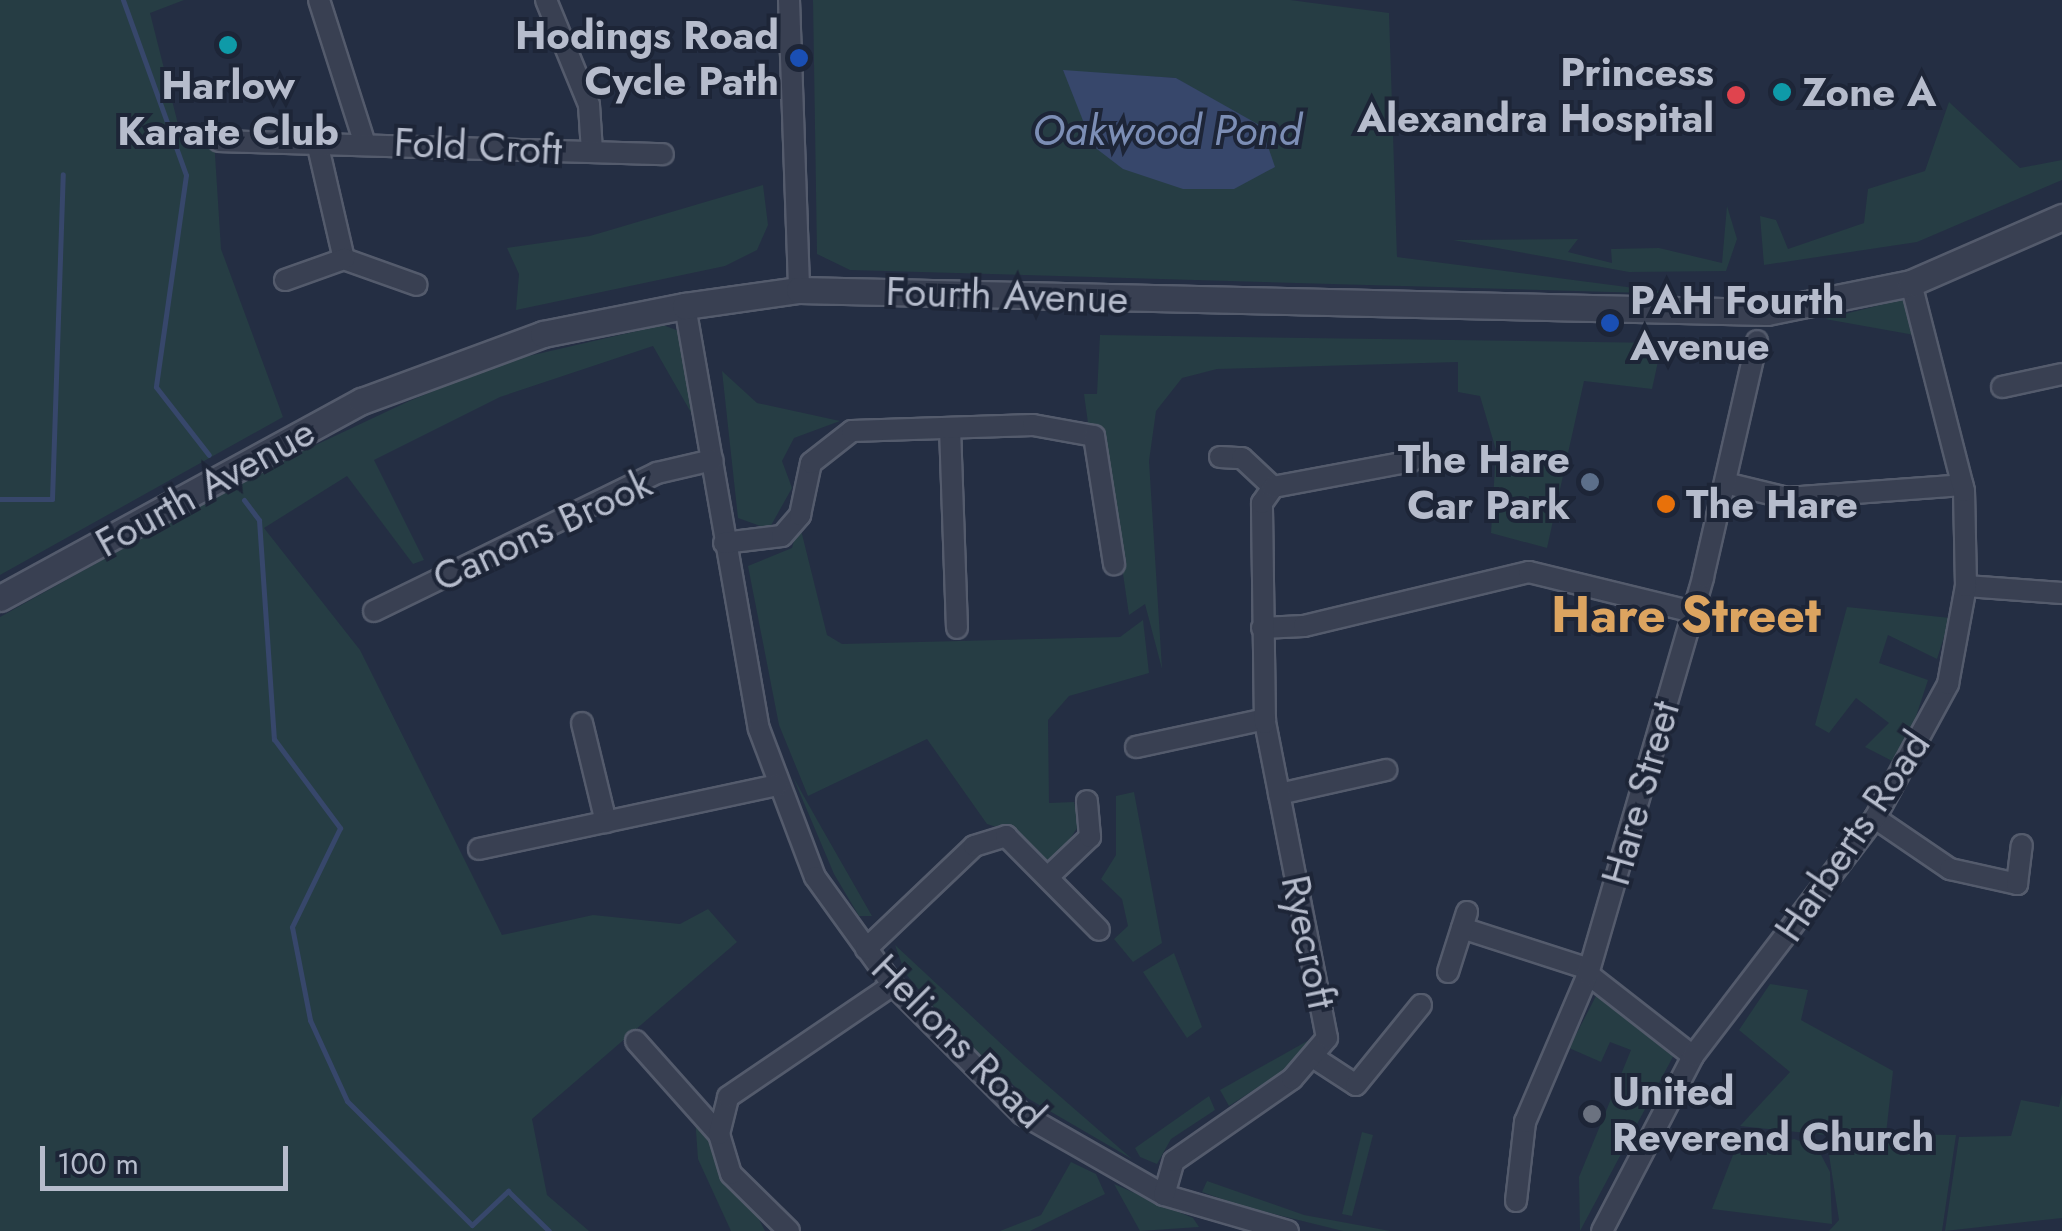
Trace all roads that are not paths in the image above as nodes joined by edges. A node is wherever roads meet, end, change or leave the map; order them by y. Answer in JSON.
{"nodes":[{"id":1,"x":319,"y":0,"type":"edge"},
{"id":2,"x":546,"y":0,"type":"edge"},
{"id":3,"x":789,"y":0,"type":"edge"},
{"id":4,"x":316,"y":138,"type":"junction"},
{"id":5,"x":364,"y":140,"type":"junction"},
{"id":6,"x":218,"y":141,"type":"dead end"},
{"id":7,"x":592,"y":151,"type":"junction"},
{"id":8,"x":663,"y":154,"type":"dead end"},
{"id":9,"x":2062,"y":216,"type":"edge"},
{"id":10,"x":344,"y":259,"type":"junction"},
{"id":11,"x":285,"y":280,"type":"dead end"},
{"id":12,"x":1911,"y":282,"type":"junction"},
{"id":13,"x":416,"y":285,"type":"dead end"},
{"id":14,"x":799,"y":290,"type":"junction"},
{"id":15,"x":685,"y":306,"type":"junction"},
{"id":16,"x":1758,"y":341,"type":"dead end"},
{"id":17,"x":2062,"y":374,"type":"edge"},
{"id":18,"x":2002,"y":387,"type":"dead end"},
{"id":19,"x":950,"y":428,"type":"junction"},
{"id":20,"x":1220,"y":457,"type":"dead end"},
{"id":21,"x":713,"y":460,"type":"junction"},
{"id":22,"x":1412,"y":461,"type":"dead end"},
{"id":23,"x":1725,"y":483,"type":"junction"},
{"id":24,"x":1963,"y":485,"type":"junction"},
{"id":25,"x":1273,"y":487,"type":"junction"},
{"id":26,"x":724,"y":543,"type":"junction"},
{"id":27,"x":1114,"y":564,"type":"dead end"},
{"id":28,"x":1966,"y":586,"type":"junction"},
{"id":29,"x":2062,"y":594,"type":"edge"},
{"id":30,"x":0,"y":598,"type":"edge"},
{"id":31,"x":374,"y":611,"type":"dead end"},
{"id":32,"x":1693,"y":612,"type":"junction"},
{"id":33,"x":957,"y":628,"type":"dead end"},
{"id":34,"x":1262,"y":628,"type":"junction"},
{"id":35,"x":1265,"y":719,"type":"junction"},
{"id":36,"x":582,"y":723,"type":"dead end"},
{"id":37,"x":1136,"y":747,"type":"dead end"},
{"id":38,"x":1386,"y":770,"type":"dead end"},
{"id":39,"x":777,"y":786,"type":"junction"},
{"id":40,"x":1279,"y":794,"type":"junction"},
{"id":41,"x":1087,"y":801,"type":"dead end"},
{"id":42,"x":1875,"y":818,"type":"junction"},
{"id":43,"x":606,"y":822,"type":"junction"},
{"id":44,"x":2022,"y":845,"type":"dead end"},
{"id":45,"x":479,"y":849,"type":"dead end"},
{"id":46,"x":1051,"y":874,"type":"junction"},
{"id":47,"x":1099,"y":930,"type":"dead end"},
{"id":48,"x":866,"y":949,"type":"junction"},
{"id":49,"x":1448,"y":972,"type":"dead end"},
{"id":50,"x":1588,"y":972,"type":"junction"},
{"id":51,"x":893,"y":985,"type":"junction"},
{"id":52,"x":1421,"y":1005,"type":"dead end"},
{"id":53,"x":636,"y":1042,"type":"dead end"},
{"id":54,"x":1693,"y":1056,"type":"junction"},
{"id":55,"x":1313,"y":1058,"type":"junction"},
{"id":56,"x":719,"y":1134,"type":"junction"},
{"id":57,"x":1164,"y":1194,"type":"junction"},
{"id":58,"x":1516,"y":1201,"type":"dead end"},
{"id":59,"x":788,"y":1231,"type":"edge"},
{"id":60,"x":1288,"y":1231,"type":"edge"},
{"id":61,"x":1602,"y":1231,"type":"edge"}],
"edges":[{"from":1,"to":5,"type":"street","name":"Fold Croft"},
{"from":2,"to":7,"type":"street","name":"Fold Croft"},
{"from":3,"to":14,"type":"street"},
{"from":4,"to":5,"type":"street","name":"Fold Croft"},
{"from":4,"to":6,"type":"street","name":"Fold Croft"},
{"from":4,"to":10,"type":"street"},
{"from":5,"to":7,"type":"street","name":"Fold Croft"},
{"from":7,"to":8,"type":"street","name":"Fold Croft"},
{"from":9,"to":12,"type":"street","name":"Fourth Avenue"},
{"from":10,"to":11,"type":"street"},
{"from":10,"to":13,"type":"street"},
{"from":12,"to":14,"type":"street","name":"Fourth Avenue"},
{"from":12,"to":24,"type":"street","name":"Harberts Road"},
{"from":14,"to":15,"type":"street","name":"Fourth Avenue"},
{"from":15,"to":21,"type":"street","name":"Helions Road"},
{"from":15,"to":30,"type":"street","name":"Fourth Avenue"},
{"from":16,"to":23,"type":"street","name":"Hare Street"},
{"from":17,"to":18,"type":"street"},
{"from":19,"to":26,"type":"street"},
{"from":19,"to":27,"type":"street"},
{"from":19,"to":33,"type":"street"},
{"from":20,"to":25,"type":"street"},
{"from":21,"to":26,"type":"street","name":"Helions Road"},
{"from":21,"to":31,"type":"street","name":"Canons Brook"},
{"from":22,"to":25,"type":"street"},
{"from":23,"to":24,"type":"street"},
{"from":23,"to":32,"type":"street","name":"Hare Street"},
{"from":24,"to":28,"type":"street","name":"Harberts Road"},
{"from":25,"to":34,"type":"street","name":"Ryecroft"},
{"from":26,"to":39,"type":"street","name":"Helions Road"},
{"from":28,"to":29,"type":"street"},
{"from":28,"to":42,"type":"street","name":"Harberts Road"},
{"from":32,"to":34,"type":"street"},
{"from":32,"to":50,"type":"street","name":"Hare Street"},
{"from":34,"to":35,"type":"street","name":"Ryecroft"},
{"from":35,"to":37,"type":"street"},
{"from":35,"to":40,"type":"street","name":"Ryecroft"},
{"from":36,"to":43,"type":"street"},
{"from":38,"to":40,"type":"street"},
{"from":39,"to":43,"type":"street"},
{"from":39,"to":48,"type":"street","name":"Helions Road"},
{"from":40,"to":55,"type":"street","name":"Ryecroft"},
{"from":41,"to":46,"type":"street"},
{"from":42,"to":44,"type":"street"},
{"from":42,"to":54,"type":"street","name":"Harberts Road"},
{"from":43,"to":45,"type":"street"},
{"from":46,"to":47,"type":"street"},
{"from":46,"to":48,"type":"street"},
{"from":48,"to":51,"type":"street","name":"Helions Road"},
{"from":49,"to":50,"type":"street"},
{"from":50,"to":54,"type":"street"},
{"from":50,"to":58,"type":"street","name":"Hare Street"},
{"from":51,"to":56,"type":"street"},
{"from":51,"to":57,"type":"street","name":"Helions Road"},
{"from":52,"to":55,"type":"street"},
{"from":53,"to":56,"type":"street"},
{"from":54,"to":61,"type":"street","name":"Harberts Road"},
{"from":55,"to":57,"type":"street","name":"Ryecroft"},
{"from":56,"to":59,"type":"street"},
{"from":57,"to":60,"type":"street","name":"Helions Road"}]}
